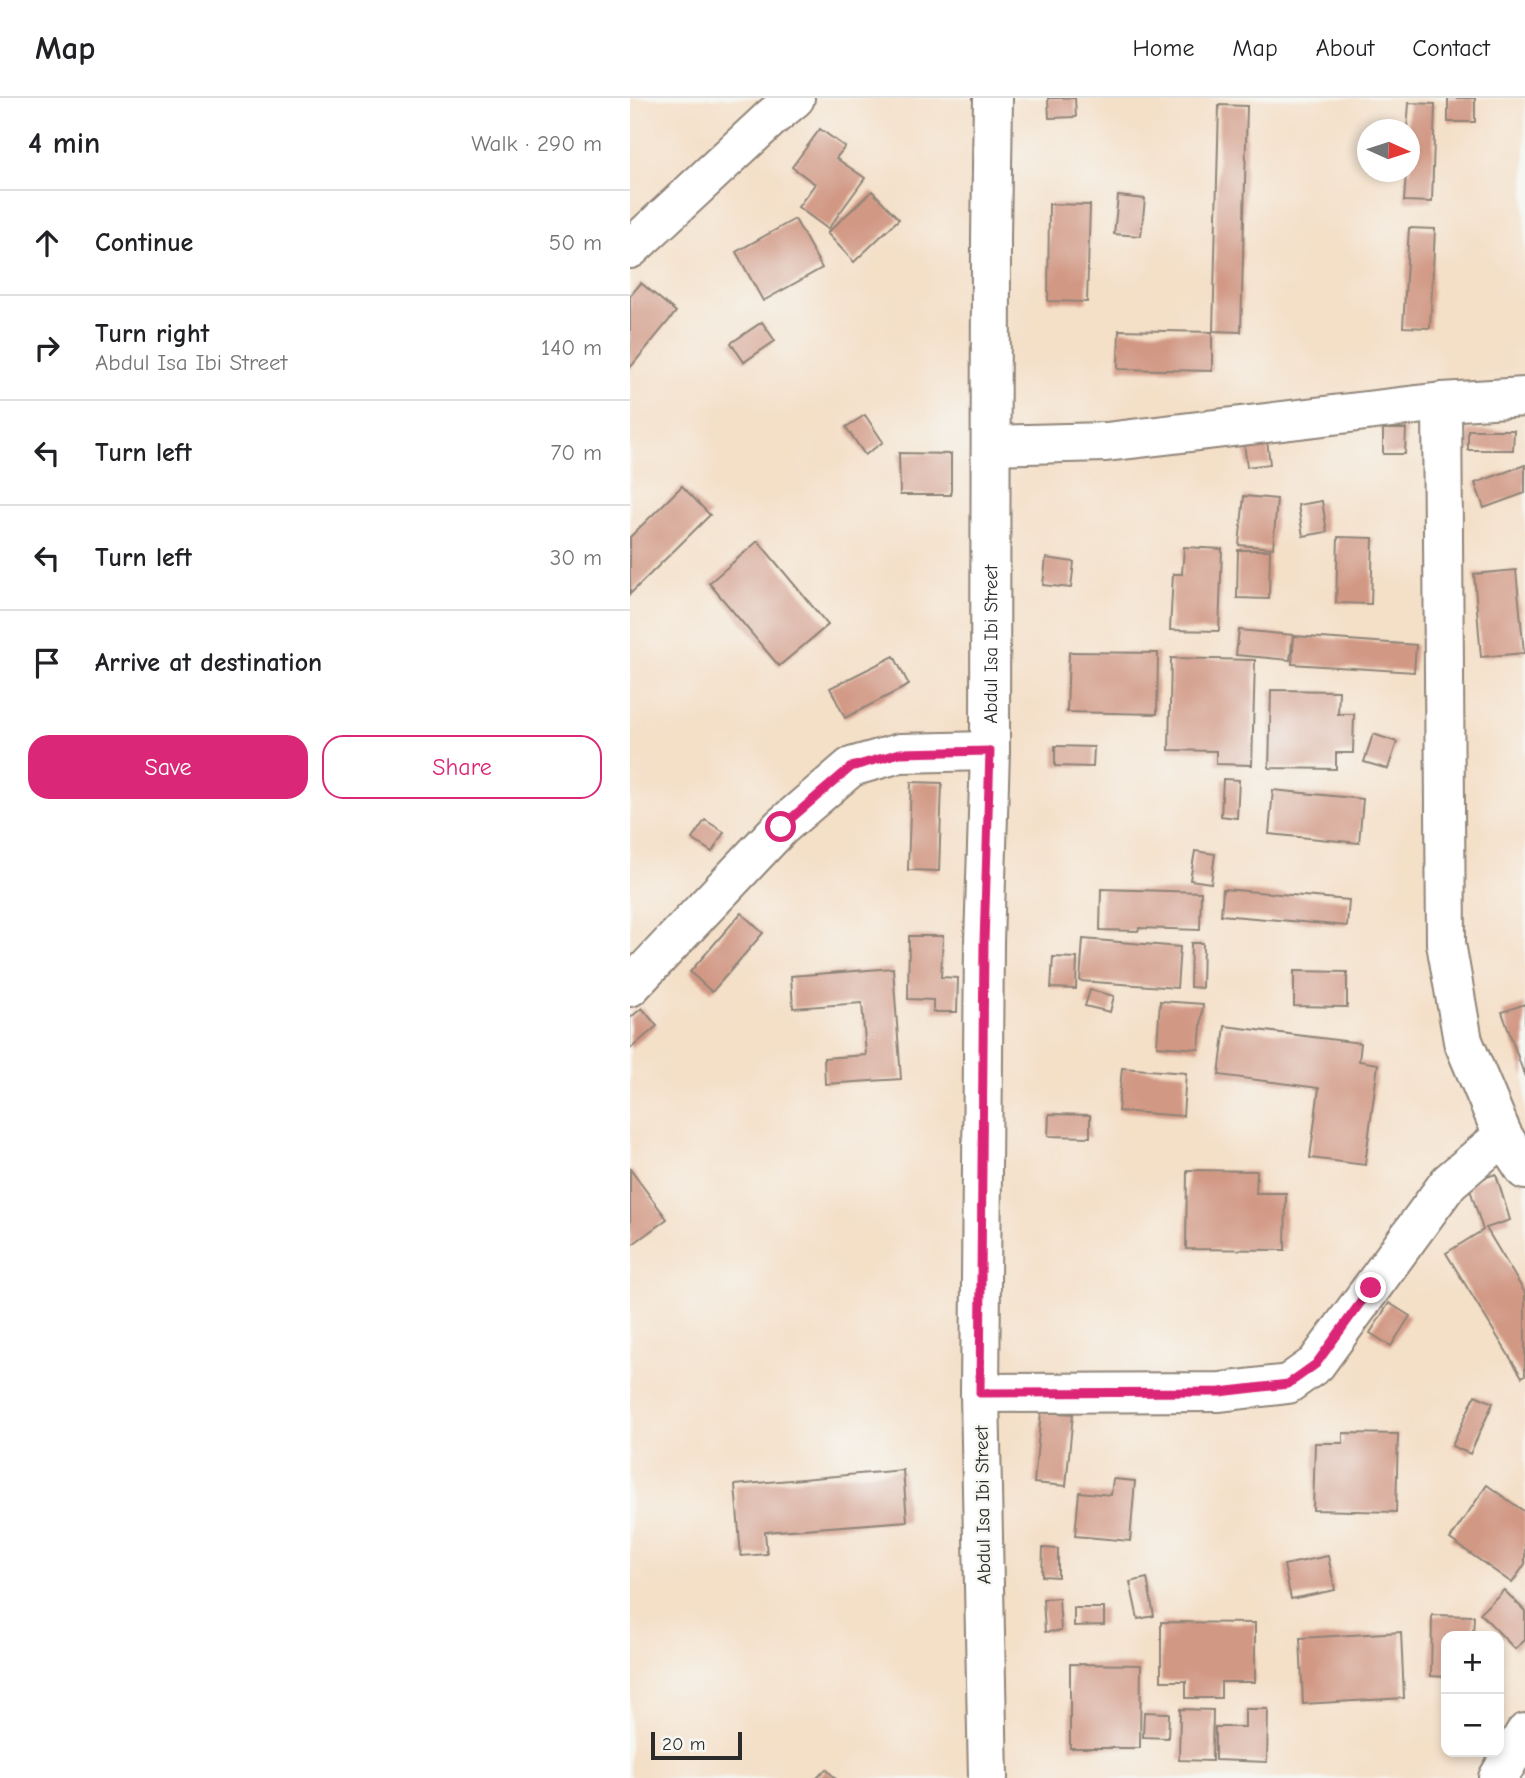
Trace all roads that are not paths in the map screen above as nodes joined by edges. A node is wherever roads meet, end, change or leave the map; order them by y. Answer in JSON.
{"nodes":[{"id":1,"x":795,"y":98,"type":"edge"},
{"id":2,"x":993,"y":98,"type":"edge"},
{"id":3,"x":630,"y":248,"type":"edge"},
{"id":4,"x":1525,"y":397,"type":"edge"},
{"id":5,"x":1442,"y":402,"type":"junction"},
{"id":6,"x":991,"y":445,"type":"junction"},
{"id":7,"x":990,"y":751,"type":"junction"},
{"id":8,"x":630,"y":988,"type":"edge"},
{"id":9,"x":1503,"y":1136,"type":"junction"},
{"id":10,"x":1525,"y":1170,"type":"edge"},
{"id":11,"x":980,"y":1393,"type":"junction"},
{"id":12,"x":1525,"y":1733,"type":"edge"},
{"id":13,"x":989,"y":1778,"type":"edge"},
{"id":14,"x":1498,"y":1778,"type":"edge"}],
"edges":[{"from":1,"to":3,"type":"street"},
{"from":2,"to":6,"type":"street","name":"Abdul Isa Ibi Street"},
{"from":4,"to":5,"type":"street"},
{"from":5,"to":6,"type":"street"},
{"from":5,"to":9,"type":"street"},
{"from":6,"to":7,"type":"street","name":"Abdul Isa Ibi Street"},
{"from":7,"to":8,"type":"street"},
{"from":7,"to":11,"type":"street","name":"Abdul Isa Ibi Street"},
{"from":9,"to":10,"type":"street"},
{"from":9,"to":11,"type":"street"},
{"from":11,"to":13,"type":"street","name":"Abdul Isa Ibi Street"},
{"from":12,"to":14,"type":"street"}]}
